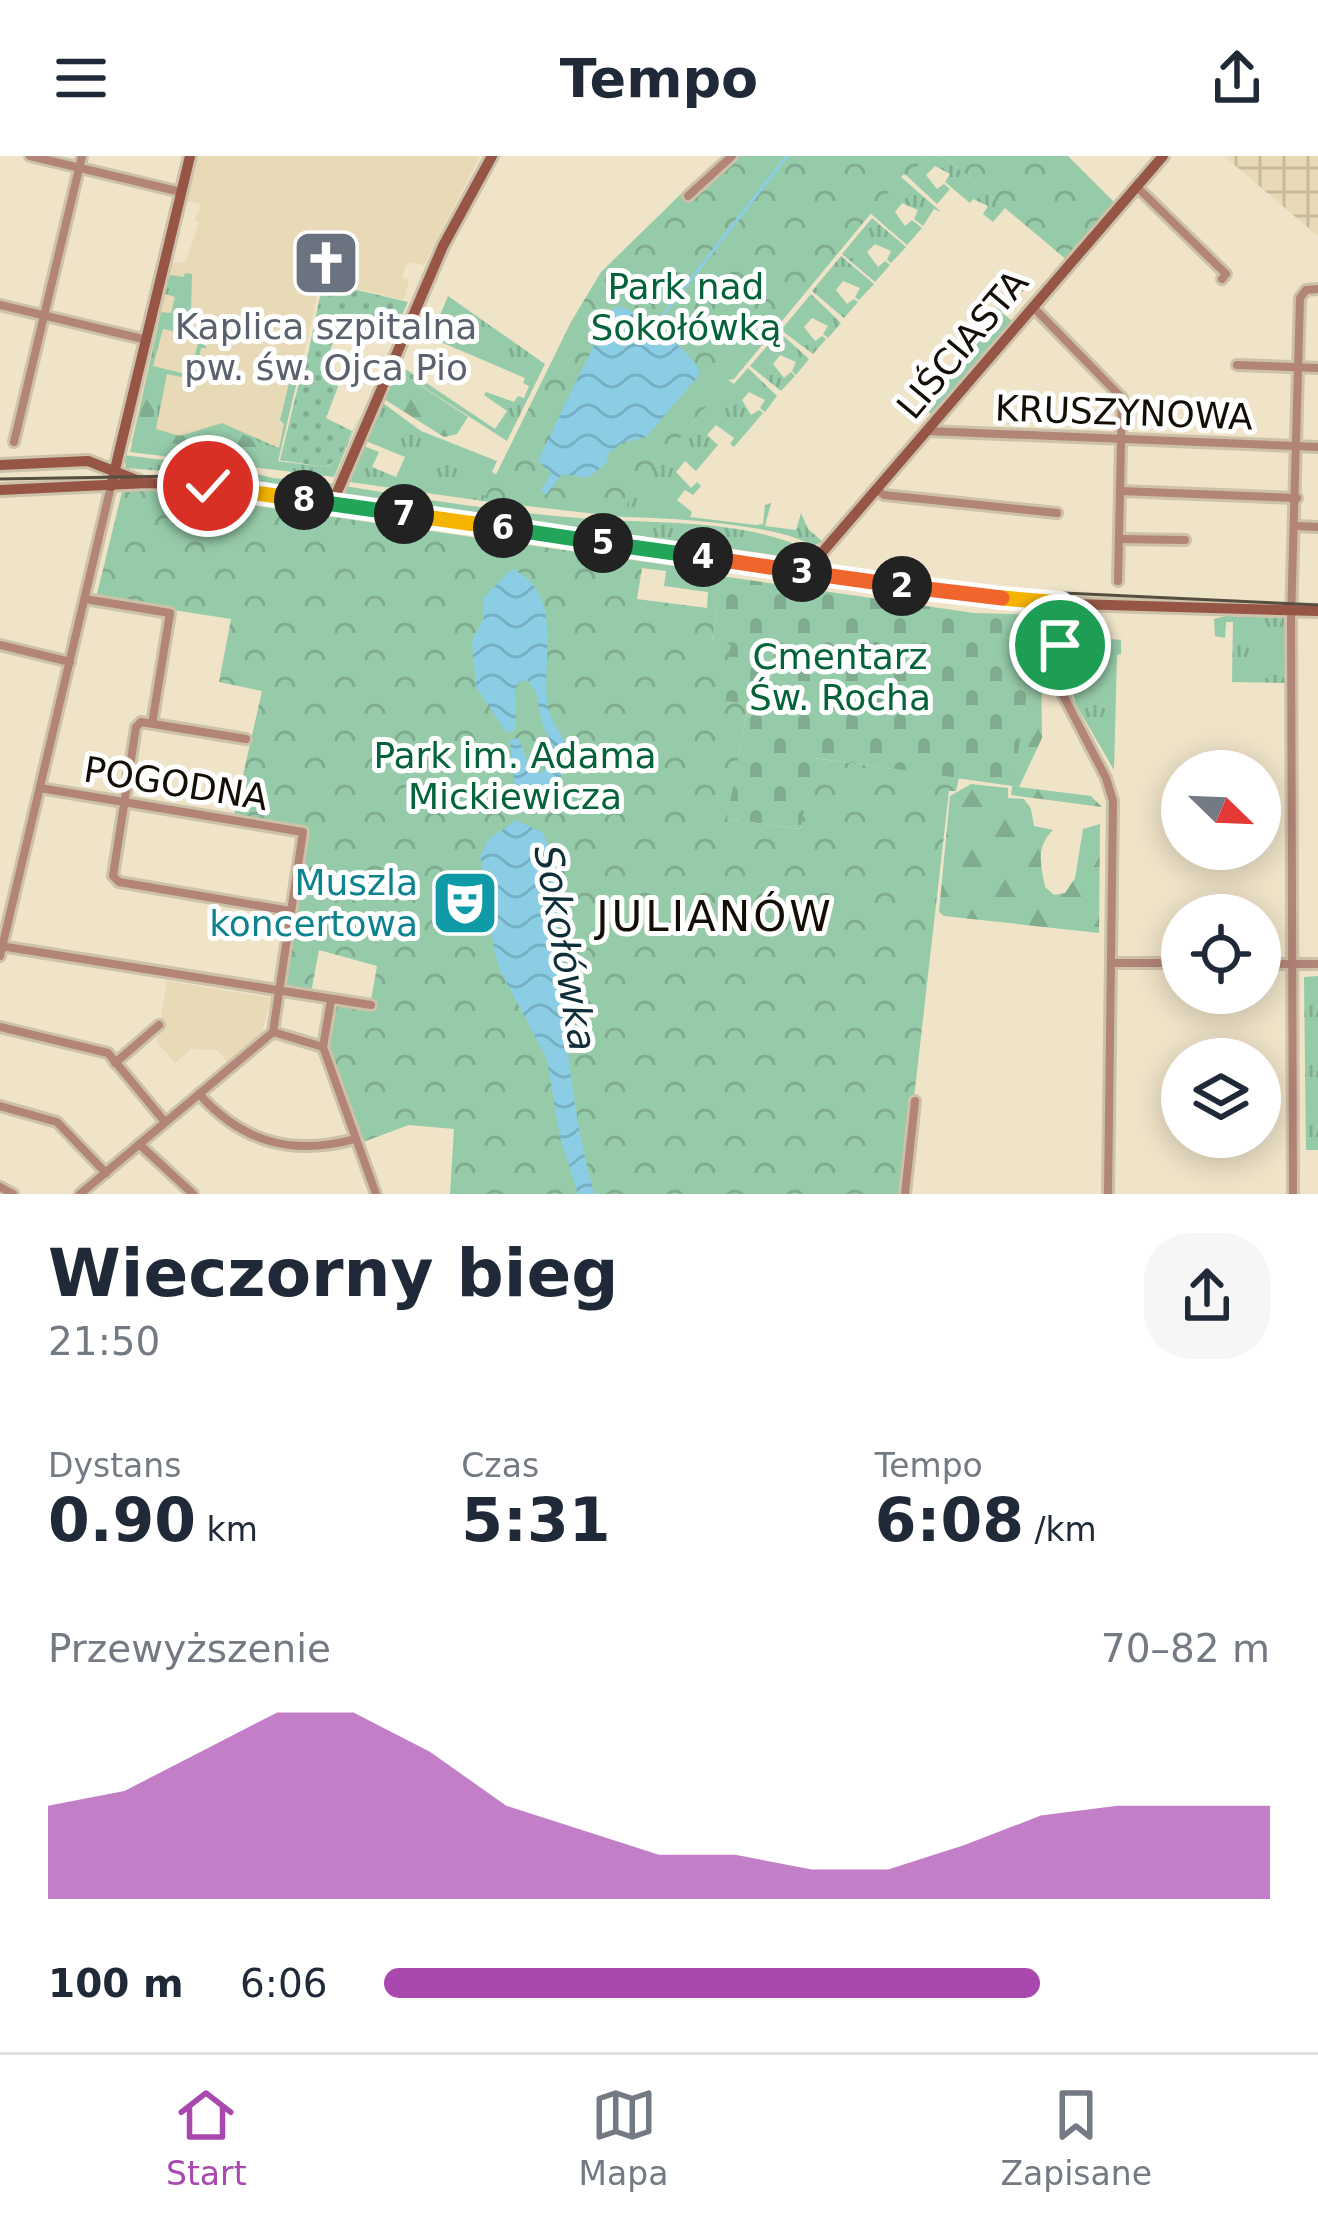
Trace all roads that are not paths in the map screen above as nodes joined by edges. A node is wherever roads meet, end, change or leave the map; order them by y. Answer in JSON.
{"nodes":[{"id":1,"x":30,"y":156,"type":"edge"},
{"id":2,"x":82,"y":156,"type":"edge"},
{"id":3,"x":190,"y":156,"type":"edge"},
{"id":4,"x":492,"y":156,"type":"edge"},
{"id":5,"x":732,"y":156,"type":"edge"},
{"id":6,"x":1163,"y":156,"type":"edge"},
{"id":7,"x":79,"y":168,"type":"junction"},
{"id":8,"x":1137,"y":187,"type":"junction"},
{"id":9,"x":182,"y":192,"type":"junction"},
{"id":10,"x":688,"y":196,"type":"dead end"},
{"id":11,"x":1222,"y":279,"type":"dead end"},
{"id":12,"x":1318,"y":290,"type":"edge"},
{"id":13,"x":0,"y":305,"type":"edge"},
{"id":14,"x":1034,"y":308,"type":"junction"},
{"id":15,"x":44,"y":316,"type":"junction"},
{"id":16,"x":147,"y":340,"type":"junction"},
{"id":17,"x":1237,"y":364,"type":"dead end"},
{"id":18,"x":1300,"y":368,"type":"junction"},
{"id":19,"x":1318,"y":368,"type":"edge"},
{"id":20,"x":928,"y":431,"type":"junction"},
{"id":21,"x":1122,"y":440,"type":"junction"},
{"id":22,"x":14,"y":442,"type":"dead end"},
{"id":23,"x":1298,"y":446,"type":"junction"},
{"id":24,"x":1318,"y":447,"type":"edge"},
{"id":25,"x":0,"y":465,"type":"edge"},
{"id":26,"x":116,"y":470,"type":"junction"},
{"id":27,"x":148,"y":483,"type":"junction"},
{"id":28,"x":111,"y":486,"type":"junction"},
{"id":29,"x":0,"y":490,"type":"edge"},
{"id":30,"x":878,"y":490,"type":"junction"},
{"id":31,"x":1121,"y":490,"type":"junction"},
{"id":32,"x":1297,"y":498,"type":"junction"},
{"id":33,"x":332,"y":504,"type":"junction"},
{"id":34,"x":1057,"y":513,"type":"dead end"},
{"id":35,"x":1295,"y":526,"type":"junction"},
{"id":36,"x":1318,"y":527,"type":"edge"},
{"id":37,"x":1119,"y":539,"type":"junction"},
{"id":38,"x":1186,"y":540,"type":"dead end"},
{"id":39,"x":812,"y":574,"type":"junction"},
{"id":40,"x":1118,"y":581,"type":"dead end"},
{"id":41,"x":85,"y":599,"type":"junction"},
{"id":42,"x":1061,"y":603,"type":"junction"},
{"id":43,"x":1292,"y":610,"type":"junction"},
{"id":44,"x":1318,"y":611,"type":"edge"},
{"id":45,"x":0,"y":645,"type":"edge"},
{"id":46,"x":70,"y":662,"type":"junction"},
{"id":47,"x":152,"y":724,"type":"junction"},
{"id":48,"x":245,"y":739,"type":"dead end"},
{"id":49,"x":40,"y":788,"type":"junction"},
{"id":50,"x":124,"y":802,"type":"junction"},
{"id":51,"x":290,"y":911,"type":"junction"},
{"id":52,"x":1,"y":950,"type":"edge"},
{"id":53,"x":1112,"y":963,"type":"junction"},
{"id":54,"x":1161,"y":963,"type":"edge"},
{"id":55,"x":1281,"y":964,"type":"edge"},
{"id":56,"x":1291,"y":964,"type":"junction"},
{"id":57,"x":1318,"y":964,"type":"edge"},
{"id":58,"x":277,"y":992,"type":"junction"},
{"id":59,"x":332,"y":1000,"type":"junction"},
{"id":60,"x":371,"y":1005,"type":"dead end"},
{"id":61,"x":159,"y":1025,"type":"dead end"},
{"id":62,"x":0,"y":1027,"type":"edge"},
{"id":63,"x":272,"y":1032,"type":"junction"},
{"id":64,"x":323,"y":1047,"type":"junction"},
{"id":65,"x":116,"y":1063,"type":"junction"},
{"id":66,"x":199,"y":1094,"type":"junction"},
{"id":67,"x":915,"y":1101,"type":"dead end"},
{"id":68,"x":0,"y":1106,"type":"edge"},
{"id":69,"x":165,"y":1122,"type":"junction"},
{"id":70,"x":356,"y":1139,"type":"junction"},
{"id":71,"x":139,"y":1144,"type":"junction"},
{"id":72,"x":106,"y":1173,"type":"junction"},
{"id":73,"x":0,"y":1186,"type":"edge"},
{"id":74,"x":13,"y":1194,"type":"edge"},
{"id":75,"x":80,"y":1194,"type":"edge"},
{"id":76,"x":193,"y":1194,"type":"edge"},
{"id":77,"x":376,"y":1194,"type":"edge"},
{"id":78,"x":905,"y":1194,"type":"edge"},
{"id":79,"x":1108,"y":1194,"type":"edge"},
{"id":80,"x":1293,"y":1194,"type":"edge"}],
"edges":[{"from":1,"to":7,"type":"street"},
{"from":2,"to":7,"type":"street"},
{"from":3,"to":9,"type":"main road"},
{"from":4,"to":33,"type":"main road"},
{"from":5,"to":10,"type":"street"},
{"from":6,"to":8,"type":"main road","name":"LIŚCIASTA"},
{"from":7,"to":9,"type":"street"},
{"from":7,"to":15,"type":"street"},
{"from":8,"to":11,"type":"street"},
{"from":8,"to":14,"type":"main road","name":"LIŚCIASTA"},
{"from":9,"to":16,"type":"main road"},
{"from":12,"to":18,"type":"street"},
{"from":13,"to":15,"type":"street"},
{"from":14,"to":20,"type":"main road","name":"LIŚCIASTA"},
{"from":14,"to":21,"type":"street"},
{"from":15,"to":16,"type":"street"},
{"from":15,"to":22,"type":"street"},
{"from":16,"to":26,"type":"main road"},
{"from":17,"to":18,"type":"street"},
{"from":18,"to":19,"type":"street"},
{"from":18,"to":23,"type":"street"},
{"from":20,"to":21,"type":"street","name":"KRUSZYNOWA"},
{"from":20,"to":30,"type":"main road","name":"LIŚCIASTA"},
{"from":21,"to":23,"type":"street","name":"KRUSZYNOWA"},
{"from":21,"to":31,"type":"street"},
{"from":23,"to":24,"type":"street","name":"KRUSZYNOWA"},
{"from":23,"to":32,"type":"street"},
{"from":25,"to":26,"type":"main road"},
{"from":26,"to":27,"type":"main road"},
{"from":26,"to":28,"type":"main road"},
{"from":27,"to":28,"type":"main road"},
{"from":27,"to":33,"type":"main road"},
{"from":28,"to":29,"type":"main road"},
{"from":28,"to":41,"type":"street"},
{"from":30,"to":34,"type":"street"},
{"from":30,"to":39,"type":"main road","name":"LIŚCIASTA"},
{"from":31,"to":32,"type":"street"},
{"from":31,"to":37,"type":"street"},
{"from":32,"to":35,"type":"street"},
{"from":33,"to":39,"type":"main road"},
{"from":35,"to":36,"type":"street"},
{"from":35,"to":43,"type":"street"},
{"from":37,"to":38,"type":"street"},
{"from":37,"to":40,"type":"street"},
{"from":39,"to":42,"type":"main road"},
{"from":41,"to":46,"type":"street"},
{"from":41,"to":47,"type":"street"},
{"from":42,"to":43,"type":"main road"},
{"from":42,"to":53,"type":"street"},
{"from":43,"to":44,"type":"main road"},
{"from":43,"to":56,"type":"street"},
{"from":45,"to":46,"type":"street"},
{"from":46,"to":49,"type":"street"},
{"from":47,"to":48,"type":"street"},
{"from":47,"to":50,"type":"street"},
{"from":49,"to":50,"type":"street","name":"POGODNA"},
{"from":49,"to":52,"type":"street"},
{"from":50,"to":51,"type":"street"},
{"from":50,"to":51,"type":"street","name":"POGODNA"},
{"from":51,"to":58,"type":"street"},
{"from":52,"to":58,"type":"street"},
{"from":53,"to":54,"type":"street"},
{"from":53,"to":79,"type":"street"},
{"from":55,"to":56,"type":"street"},
{"from":56,"to":57,"type":"street"},
{"from":56,"to":80,"type":"street"},
{"from":58,"to":59,"type":"street"},
{"from":58,"to":63,"type":"street"},
{"from":59,"to":60,"type":"street"},
{"from":59,"to":64,"type":"street"},
{"from":61,"to":65,"type":"street"},
{"from":62,"to":65,"type":"street"},
{"from":63,"to":64,"type":"street"},
{"from":63,"to":66,"type":"street"},
{"from":64,"to":70,"type":"street"},
{"from":65,"to":69,"type":"street"},
{"from":66,"to":69,"type":"street"},
{"from":66,"to":70,"type":"street"},
{"from":67,"to":78,"type":"street"},
{"from":68,"to":72,"type":"street"},
{"from":69,"to":71,"type":"street"},
{"from":70,"to":77,"type":"street"},
{"from":71,"to":72,"type":"street"},
{"from":71,"to":76,"type":"street"},
{"from":72,"to":75,"type":"street"},
{"from":73,"to":74,"type":"street"}]}
